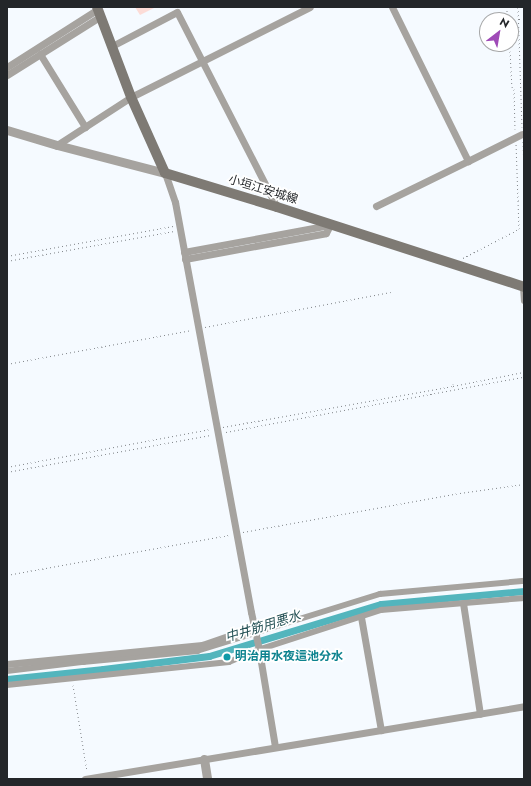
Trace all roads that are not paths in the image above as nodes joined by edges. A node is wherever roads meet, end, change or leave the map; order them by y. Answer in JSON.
{"nodes":[{"id":1,"x":310,"y":7,"type":"edge"},
{"id":2,"x":392,"y":7,"type":"edge"},
{"id":3,"x":99,"y":11,"type":"edge"},
{"id":4,"x":112,"y":46,"type":"junction"},
{"id":5,"x":40,"y":54,"type":"junction"},
{"id":6,"x":203,"y":61,"type":"junction"},
{"id":7,"x":7,"y":67,"type":"edge"},
{"id":8,"x":7,"y":75,"type":"edge"},
{"id":9,"x":131,"y":97,"type":"junction"},
{"id":10,"x":86,"y":127,"type":"junction"},
{"id":11,"x":7,"y":130,"type":"edge"},
{"id":12,"x":521,"y":131,"type":"edge"},
{"id":13,"x":57,"y":145,"type":"junction"},
{"id":14,"x":468,"y":161,"type":"junction"},
{"id":15,"x":165,"y":173,"type":"junction"},
{"id":16,"x":376,"y":206,"type":"dead end"},
{"id":17,"x":277,"y":207,"type":"junction"},
{"id":18,"x":330,"y":225,"type":"junction"},
{"id":19,"x":185,"y":255,"type":"junction"},
{"id":20,"x":524,"y":287,"type":"edge"},
{"id":21,"x":524,"y":300,"type":"edge"},
{"id":22,"x":524,"y":581,"type":"edge"},
{"id":23,"x":524,"y":598,"type":"edge"},
{"id":24,"x":463,"y":603,"type":"junction"},
{"id":25,"x":361,"y":617,"type":"junction"},
{"id":26,"x":255,"y":632,"type":"junction"},
{"id":27,"x":259,"y":648,"type":"junction"},
{"id":28,"x":7,"y":664,"type":"edge"},
{"id":29,"x":7,"y":671,"type":"edge"},
{"id":30,"x":7,"y":685,"type":"edge"},
{"id":31,"x":524,"y":706,"type":"edge"},
{"id":32,"x":480,"y":714,"type":"junction"},
{"id":33,"x":378,"y":730,"type":"junction"},
{"id":34,"x":274,"y":747,"type":"junction"},
{"id":35,"x":204,"y":759,"type":"junction"},
{"id":36,"x":87,"y":779,"type":"edge"},
{"id":37,"x":207,"y":779,"type":"edge"}],
"edges":[{"from":1,"to":6,"type":"street"},
{"from":2,"to":14,"type":"street"},
{"from":3,"to":4,"type":"main road"},
{"from":3,"to":5,"type":"street"},
{"from":3,"to":7,"type":"street"},
{"from":4,"to":6,"type":"street"},
{"from":4,"to":9,"type":"main road"},
{"from":5,"to":8,"type":"street"},
{"from":5,"to":10,"type":"street"},
{"from":6,"to":9,"type":"street"},
{"from":6,"to":17,"type":"street"},
{"from":9,"to":10,"type":"street"},
{"from":9,"to":15,"type":"main road"},
{"from":10,"to":13,"type":"street"},
{"from":11,"to":13,"type":"street"},
{"from":12,"to":14,"type":"street"},
{"from":13,"to":15,"type":"street"},
{"from":14,"to":16,"type":"street"},
{"from":15,"to":17,"type":"main road","name":"小垣江安城線"},
{"from":15,"to":19,"type":"street"},
{"from":17,"to":18,"type":"main road","name":"小垣江安城線"},
{"from":18,"to":19,"type":"street"},
{"from":18,"to":20,"type":"main road","name":"小垣江安城線"},
{"from":19,"to":26,"type":"street"},
{"from":20,"to":21,"type":"street"},
{"from":22,"to":26,"type":"street"},
{"from":23,"to":24,"type":"street"},
{"from":24,"to":25,"type":"street"},
{"from":24,"to":32,"type":"street"},
{"from":25,"to":27,"type":"street"},
{"from":25,"to":33,"type":"street"},
{"from":26,"to":27,"type":"street"},
{"from":26,"to":28,"type":"street"},
{"from":26,"to":29,"type":"street"},
{"from":27,"to":30,"type":"street"},
{"from":27,"to":34,"type":"street"},
{"from":31,"to":32,"type":"street"},
{"from":32,"to":33,"type":"street"},
{"from":33,"to":34,"type":"street"},
{"from":34,"to":35,"type":"street"},
{"from":35,"to":36,"type":"street"},
{"from":35,"to":37,"type":"street"}]}
